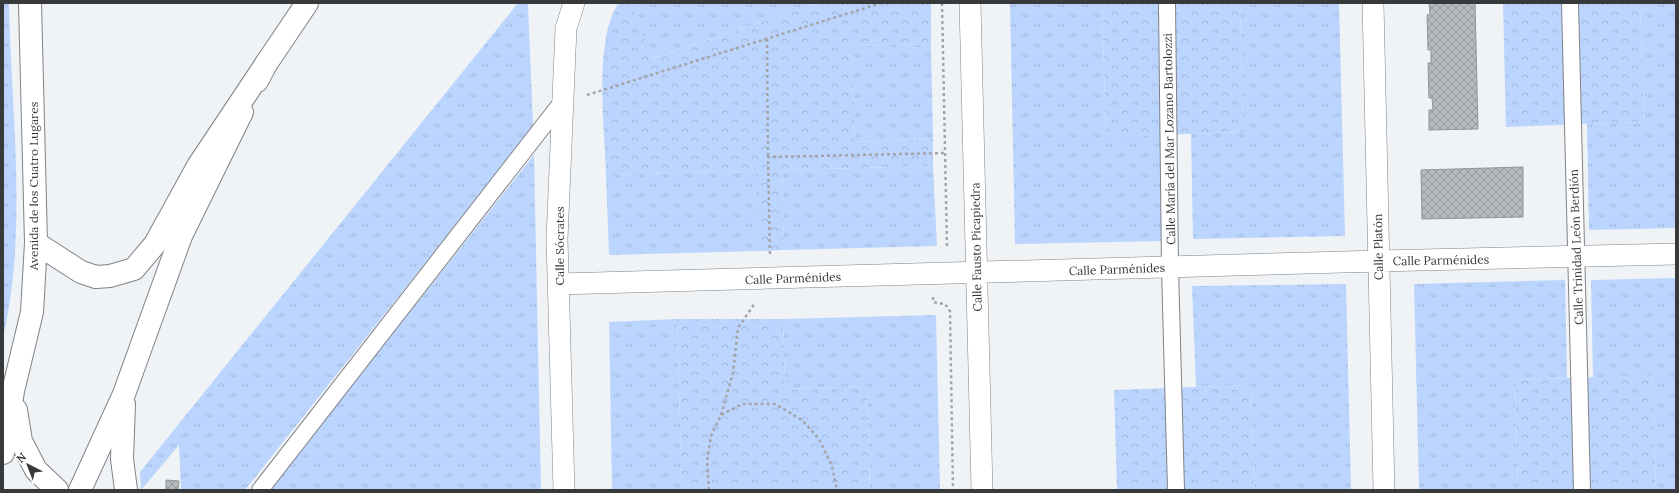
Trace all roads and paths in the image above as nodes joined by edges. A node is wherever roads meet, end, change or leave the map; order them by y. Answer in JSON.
{"nodes":[{"id":1,"x":30,"y":3,"type":"edge"},
{"id":2,"x":307,"y":3,"type":"edge"},
{"id":3,"x":574,"y":3,"type":"edge"},
{"id":4,"x":881,"y":3,"type":"edge"},
{"id":5,"x":970,"y":3,"type":"edge"},
{"id":6,"x":1167,"y":3,"type":"edge"},
{"id":7,"x":1373,"y":3,"type":"edge"},
{"id":8,"x":1570,"y":3,"type":"edge"},
{"id":9,"x":767,"y":39,"type":"junction"},
{"id":10,"x":266,"y":64,"type":"junction"},
{"id":11,"x":562,"y":102,"type":"junction"},
{"id":12,"x":946,"y":153,"type":"dead end"},
{"id":13,"x":768,"y":157,"type":"junction"},
{"id":14,"x":36,"y":243,"type":"junction"},
{"id":15,"x":1676,"y":254,"type":"edge"},
{"id":16,"x":1576,"y":257,"type":"junction"},
{"id":17,"x":1379,"y":261,"type":"junction"},
{"id":18,"x":1170,"y":268,"type":"junction"},
{"id":19,"x":977,"y":273,"type":"junction"},
{"id":20,"x":770,"y":279,"type":"junction"},
{"id":21,"x":559,"y":284,"type":"junction"},
{"id":22,"x":13,"y":391,"type":"junction"},
{"id":23,"x":124,"y":394,"type":"junction"},
{"id":24,"x":721,"y":416,"type":"junction"},
{"id":25,"x":3,"y":453,"type":"edge"},
{"id":26,"x":57,"y":490,"type":"edge"},
{"id":27,"x":80,"y":490,"type":"edge"},
{"id":28,"x":126,"y":490,"type":"edge"},
{"id":29,"x":260,"y":490,"type":"edge"},
{"id":30,"x":564,"y":490,"type":"edge"},
{"id":31,"x":709,"y":490,"type":"edge"},
{"id":32,"x":837,"y":490,"type":"edge"},
{"id":33,"x":982,"y":490,"type":"edge"},
{"id":34,"x":1176,"y":490,"type":"edge"},
{"id":35,"x":1384,"y":490,"type":"edge"},
{"id":36,"x":1582,"y":490,"type":"edge"}],
"edges":[{"from":1,"to":14,"type":"main road","name":"Avenida de los Cuatro Lugares"},
{"from":2,"to":10,"type":"main road"},
{"from":3,"to":11,"type":"street","name":"Calle Sócrates"},
{"from":4,"to":9,"type":"path"},
{"from":5,"to":19,"type":"street","name":"Calle Fausto Picapiedra"},
{"from":6,"to":18,"type":"street","name":"Calle María del Mar Lozano Bartolozzi"},
{"from":7,"to":17,"type":"street","name":"Calle Platón"},
{"from":8,"to":16,"type":"street","name":"Calle Trinidad León Berdión"},
{"from":9,"to":11,"type":"path"},
{"from":9,"to":13,"type":"path"},
{"from":10,"to":14,"type":"main road"},
{"from":10,"to":23,"type":"main road"},
{"from":11,"to":21,"type":"street","name":"Calle Sócrates"},
{"from":11,"to":29,"type":"street"},
{"from":12,"to":13,"type":"path"},
{"from":13,"to":20,"type":"path"},
{"from":14,"to":22,"type":"main road","name":"Avenida de los Cuatro Lugares"},
{"from":15,"to":16,"type":"street","name":"Calle Parménides"},
{"from":16,"to":17,"type":"street","name":"Calle Parménides"},
{"from":16,"to":36,"type":"street","name":"Calle Trinidad León Berdión"},
{"from":17,"to":18,"type":"street","name":"Calle Parménides"},
{"from":17,"to":35,"type":"street","name":"Calle Platón"},
{"from":18,"to":19,"type":"street","name":"Calle Parménides"},
{"from":18,"to":34,"type":"street","name":"Calle María del Mar Lozano Bartolozzi"},
{"from":19,"to":20,"type":"street","name":"Calle Parménides"},
{"from":19,"to":33,"type":"street","name":"Calle Fausto Picapiedra"},
{"from":20,"to":21,"type":"street","name":"Calle Parménides"},
{"from":20,"to":24,"type":"path"},
{"from":21,"to":30,"type":"street","name":"Calle Sócrates"},
{"from":22,"to":25,"type":"main road","name":"Avenida de los Cuatro Lugares"},
{"from":22,"to":26,"type":"main road","name":"Avenida de los Cuatro Lugares"},
{"from":23,"to":27,"type":"main road"},
{"from":23,"to":28,"type":"main road"},
{"from":24,"to":31,"type":"path"},
{"from":24,"to":32,"type":"path"}]}
